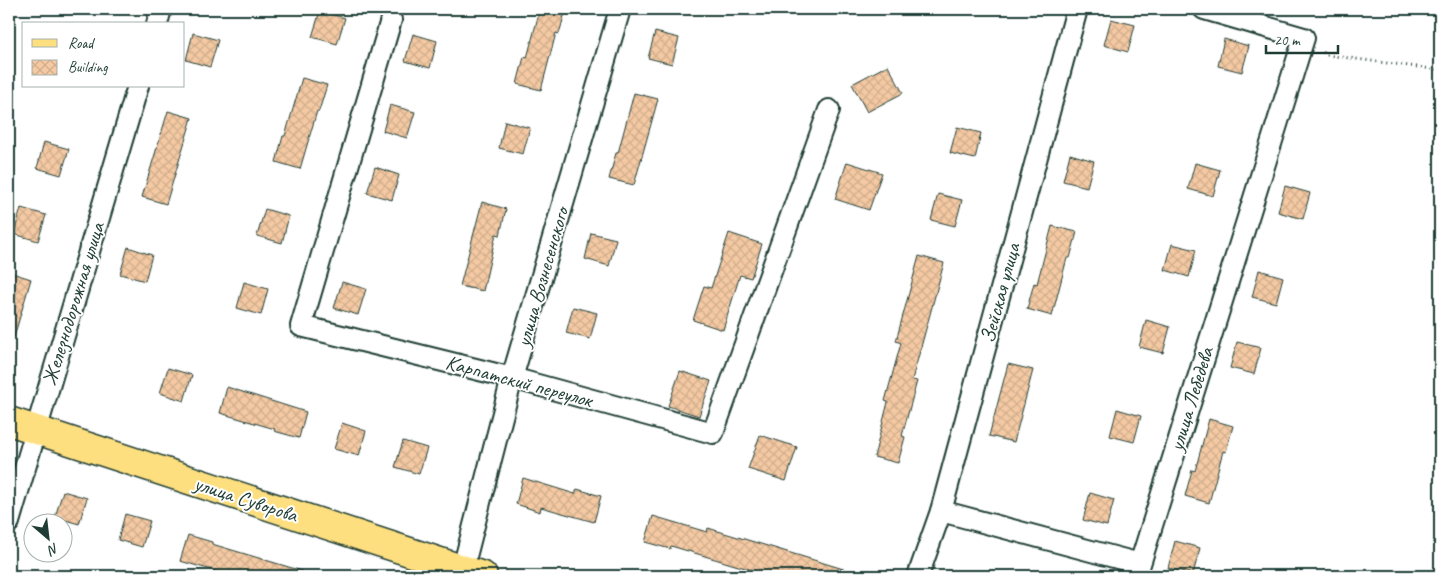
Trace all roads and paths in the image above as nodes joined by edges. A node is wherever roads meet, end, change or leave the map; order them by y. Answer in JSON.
{"nodes":[{"id":1,"x":161,"y":9,"type":"edge"},
{"id":2,"x":620,"y":9,"type":"edge"},
{"id":3,"x":1077,"y":9,"type":"edge"},
{"id":4,"x":1204,"y":9,"type":"edge"},
{"id":5,"x":390,"y":20,"type":"dead end"},
{"id":6,"x":158,"y":22,"type":"edge"},
{"id":7,"x":1304,"y":38,"type":"junction"},
{"id":8,"x":1440,"y":70,"type":"edge"},
{"id":9,"x":137,"y":88,"type":"edge"},
{"id":10,"x":829,"y":110,"type":"dead end"},
{"id":11,"x":512,"y":378,"type":"junction"},
{"id":12,"x":9,"y":422,"type":"edge"},
{"id":13,"x":36,"y":429,"type":"junction"},
{"id":14,"x":941,"y":511,"type":"junction"},
{"id":15,"x":9,"y":522,"type":"edge"},
{"id":16,"x":469,"y":574,"type":"edge"},
{"id":17,"x":918,"y":576,"type":"edge"}],
"edges":[{"from":1,"to":6,"type":"street"},
{"from":2,"to":11,"type":"street","name":"улица Вознесенского"},
{"from":3,"to":14,"type":"street","name":"Зейская улица"},
{"from":4,"to":7,"type":"street"},
{"from":5,"to":11,"type":"street","name":"Карпатский переулок"},
{"from":7,"to":8,"type":"path"},
{"from":7,"to":14,"type":"street","name":"улица Лебедева"},
{"from":9,"to":13,"type":"street","name":"Железнодорожная улица"},
{"from":10,"to":11,"type":"street","name":"Карпатский переулок"},
{"from":11,"to":16,"type":"street","name":"улица Вознесенского"},
{"from":12,"to":13,"type":"main road","name":"улица Суворова"},
{"from":13,"to":15,"type":"street","name":"Железнодорожная улица"},
{"from":13,"to":16,"type":"main road","name":"улица Суворова"},
{"from":14,"to":17,"type":"street","name":"Зейская улица"}]}
